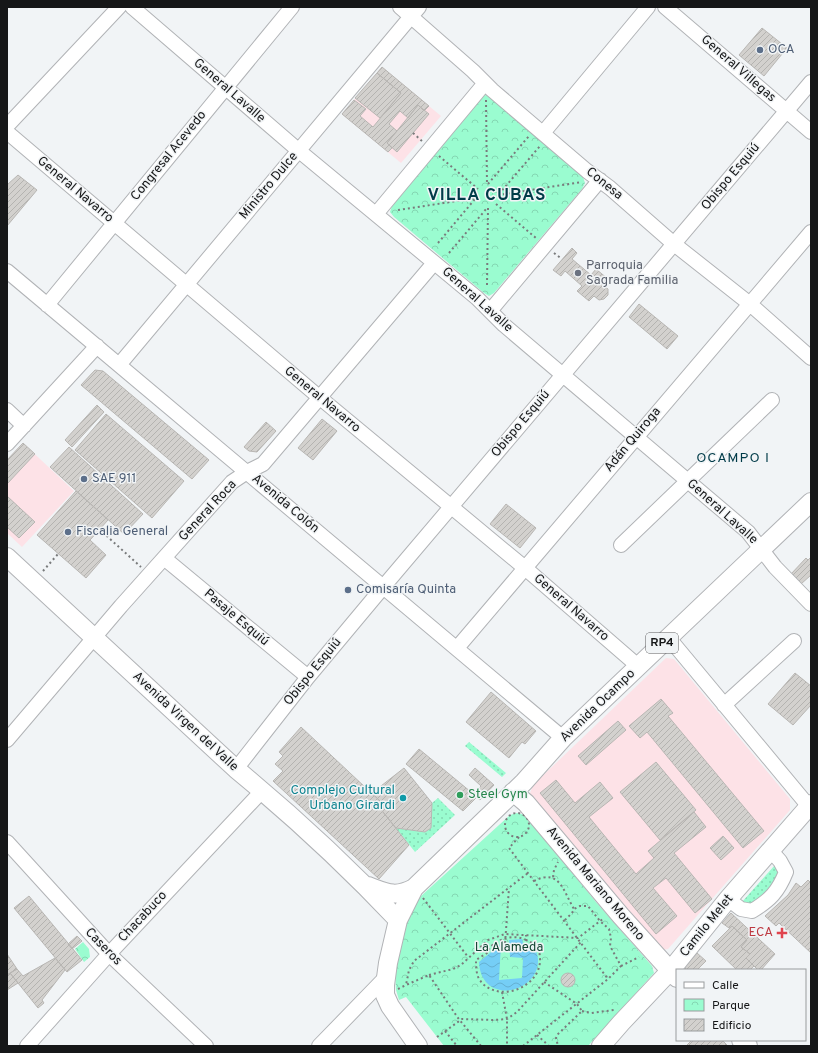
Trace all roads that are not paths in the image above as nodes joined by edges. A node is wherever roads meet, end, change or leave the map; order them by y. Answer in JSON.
{"nodes":[{"id":1,"x":119,"y":7,"type":"edge"},
{"id":2,"x":132,"y":7,"type":"edge"},
{"id":3,"x":292,"y":7,"type":"edge"},
{"id":4,"x":400,"y":7,"type":"edge"},
{"id":5,"x":648,"y":7,"type":"edge"},
{"id":6,"x":665,"y":7,"type":"edge"},
{"id":7,"x":415,"y":12,"type":"edge"},
{"id":8,"x":811,"y":82,"type":"edge"},
{"id":9,"x":485,"y":83,"type":"junction"},
{"id":10,"x":225,"y":87,"type":"junction"},
{"id":11,"x":787,"y":111,"type":"junction"},
{"id":12,"x":7,"y":126,"type":"edge"},
{"id":13,"x":7,"y":132,"type":"edge"},
{"id":14,"x":811,"y":132,"type":"edge"},
{"id":15,"x":538,"y":137,"type":"junction"},
{"id":16,"x":298,"y":150,"type":"junction"},
{"id":17,"x":600,"y":180,"type":"junction"},
{"id":18,"x":376,"y":214,"type":"junction"},
{"id":19,"x":114,"y":224,"type":"junction"},
{"id":20,"x":811,"y":232,"type":"edge"},
{"id":21,"x":674,"y":244,"type":"junction"},
{"id":22,"x":434,"y":262,"type":"junction"},
{"id":23,"x":7,"y":271,"type":"edge"},
{"id":24,"x":187,"y":285,"type":"junction"},
{"id":25,"x":47,"y":304,"type":"junction"},
{"id":26,"x":750,"y":304,"type":"junction"},
{"id":27,"x":490,"y":311,"type":"junction"},
{"id":28,"x":97,"y":346,"type":"junction"},
{"id":29,"x":811,"y":358,"type":"edge"},
{"id":30,"x":119,"y":365,"type":"junction"},
{"id":31,"x":563,"y":375,"type":"junction"},
{"id":32,"x":319,"y":397,"type":"junction"},
{"id":33,"x":772,"y":400,"type":"dead end"},
{"id":34,"x":7,"y":410,"type":"edge"},
{"id":35,"x":24,"y":426,"type":"junction"},
{"id":36,"x":636,"y":436,"type":"junction"},
{"id":37,"x":7,"y":444,"type":"edge"},
{"id":38,"x":247,"y":472,"type":"junction"},
{"id":39,"x":687,"y":480,"type":"junction"},
{"id":40,"x":811,"y":502,"type":"edge"},
{"id":41,"x":451,"y":507,"type":"junction"},
{"id":42,"x":621,"y":545,"type":"dead end"},
{"id":43,"x":762,"y":549,"type":"junction"},
{"id":44,"x":7,"y":557,"type":"edge"},
{"id":45,"x":164,"y":558,"type":"junction"},
{"id":46,"x":525,"y":568,"type":"junction"},
{"id":47,"x":384,"y":586,"type":"junction"},
{"id":48,"x":811,"y":604,"type":"edge"},
{"id":49,"x":668,"y":637,"type":"junction"},
{"id":50,"x":94,"y":638,"type":"junction"},
{"id":51,"x":794,"y":641,"type":"dead end"},
{"id":52,"x":457,"y":648,"type":"junction"},
{"id":53,"x":638,"y":666,"type":"junction"},
{"id":54,"x":308,"y":678,"type":"junction"},
{"id":55,"x":724,"y":705,"type":"junction"},
{"id":56,"x":563,"y":738,"type":"junction"},
{"id":57,"x":7,"y":740,"type":"edge"},
{"id":58,"x":236,"y":769,"type":"junction"},
{"id":59,"x":262,"y":791,"type":"junction"},
{"id":60,"x":513,"y":792,"type":"junction"},
{"id":61,"x":810,"y":807,"type":"edge"},
{"id":62,"x":7,"y":842,"type":"edge"},
{"id":63,"x":771,"y":851,"type":"junction"},
{"id":64,"x":365,"y":885,"type":"junction"},
{"id":65,"x":419,"y":893,"type":"junction"},
{"id":66,"x":728,"y":899,"type":"junction"},
{"id":67,"x":398,"y":920,"type":"junction"},
{"id":68,"x":109,"y":954,"type":"junction"},
{"id":69,"x":678,"y":969,"type":"edge"},
{"id":70,"x":674,"y":974,"type":"edge"},
{"id":71,"x":391,"y":983,"type":"junction"},
{"id":72,"x":27,"y":1046,"type":"edge"},
{"id":73,"x":206,"y":1046,"type":"edge"},
{"id":74,"x":318,"y":1046,"type":"edge"},
{"id":75,"x":418,"y":1046,"type":"edge"},
{"id":76,"x":601,"y":1046,"type":"edge"}],
"edges":[{"from":1,"to":12,"type":"street"},
{"from":2,"to":10,"type":"street","name":"General Lavalle"},
{"from":3,"to":10,"type":"street","name":"Congresal Acevedo"},
{"from":4,"to":7,"type":"street","name":"Conesa"},
{"from":5,"to":15,"type":"street"},
{"from":6,"to":11,"type":"street","name":"General Villegas"},
{"from":7,"to":9,"type":"street","name":"Conesa"},
{"from":7,"to":16,"type":"street","name":"Ministro Dulce"},
{"from":8,"to":11,"type":"street","name":"Obispo Esquiú"},
{"from":9,"to":15,"type":"street","name":"Conesa"},
{"from":9,"to":18,"type":"street"},
{"from":10,"to":16,"type":"street","name":"General Lavalle"},
{"from":10,"to":19,"type":"street","name":"Congresal Acevedo"},
{"from":11,"to":14,"type":"street","name":"General Villegas"},
{"from":11,"to":21,"type":"street","name":"Obispo Esquiú"},
{"from":13,"to":19,"type":"street","name":"General Navarro"},
{"from":15,"to":17,"type":"street","name":"Conesa"},
{"from":16,"to":18,"type":"street","name":"General Lavalle"},
{"from":16,"to":24,"type":"street","name":"Ministro Dulce"},
{"from":17,"to":21,"type":"street","name":"Conesa"},
{"from":17,"to":27,"type":"street"},
{"from":18,"to":22,"type":"street","name":"General Lavalle"},
{"from":19,"to":24,"type":"street","name":"General Navarro"},
{"from":19,"to":25,"type":"street","name":"Congresal Acevedo"},
{"from":20,"to":26,"type":"street","name":"Adán Quiroga"},
{"from":21,"to":26,"type":"street","name":"Conesa"},
{"from":21,"to":31,"type":"street","name":"Obispo Esquiú"},
{"from":22,"to":27,"type":"street","name":"General Lavalle"},
{"from":22,"to":32,"type":"street","name":"General Roca"},
{"from":23,"to":25,"type":"street","name":"Avenida Colón"},
{"from":24,"to":30,"type":"street","name":"Ministro Dulce"},
{"from":24,"to":32,"type":"street","name":"General Navarro"},
{"from":25,"to":28,"type":"street","name":"Avenida Colón"},
{"from":26,"to":29,"type":"street","name":"Conesa"},
{"from":26,"to":36,"type":"street","name":"Adán Quiroga"},
{"from":27,"to":31,"type":"street","name":"General Lavalle"},
{"from":28,"to":30,"type":"street","name":"Avenida Colón"},
{"from":28,"to":35,"type":"street"},
{"from":30,"to":38,"type":"street","name":"Avenida Colón"},
{"from":31,"to":36,"type":"street","name":"General Lavalle"},
{"from":31,"to":41,"type":"street","name":"Obispo Esquiú"},
{"from":32,"to":38,"type":"street","name":"General Roca"},
{"from":32,"to":41,"type":"street","name":"General Navarro"},
{"from":33,"to":39,"type":"street"},
{"from":34,"to":35,"type":"street"},
{"from":35,"to":37,"type":"street"},
{"from":36,"to":39,"type":"street","name":"General Lavalle"},
{"from":36,"to":46,"type":"street","name":"Adán Quiroga"},
{"from":38,"to":45,"type":"street","name":"General Roca"},
{"from":38,"to":47,"type":"street","name":"Avenida Colón"},
{"from":39,"to":42,"type":"street"},
{"from":39,"to":43,"type":"street","name":"General Lavalle"},
{"from":40,"to":43,"type":"main road","name":"Avenida Ocampo","number":"RP4"},
{"from":41,"to":46,"type":"street","name":"General Navarro"},
{"from":41,"to":47,"type":"street","name":"Obispo Esquiú"},
{"from":43,"to":48,"type":"street","name":"General Lavalle"},
{"from":43,"to":49,"type":"main road","name":"Avenida Ocampo","number":"RP4"},
{"from":44,"to":50,"type":"main road","name":"Avenida Virgen del Valle"},
{"from":45,"to":50,"type":"street","name":"General Roca"},
{"from":45,"to":54,"type":"street","name":"Pasaje Esquiú"},
{"from":46,"to":52,"type":"street","name":"Adán Quiroga"},
{"from":46,"to":53,"type":"street","name":"General Navarro"},
{"from":47,"to":52,"type":"street","name":"Avenida Colón"},
{"from":47,"to":54,"type":"street","name":"Obispo Esquiú"},
{"from":49,"to":53,"type":"main road","name":"Avenida Ocampo","number":"RP4"},
{"from":49,"to":55,"type":"street"},
{"from":50,"to":57,"type":"street","name":"General Roca"},
{"from":50,"to":58,"type":"main road","name":"Avenida Virgen del Valle"},
{"from":51,"to":55,"type":"street"},
{"from":52,"to":56,"type":"street","name":"Avenida Colón"},
{"from":53,"to":56,"type":"main road","name":"Avenida Ocampo","number":"RP4"},
{"from":54,"to":58,"type":"street","name":"Obispo Esquiú"},
{"from":55,"to":61,"type":"street"},
{"from":56,"to":60,"type":"main road","name":"Avenida Ocampo","number":"RP4"},
{"from":58,"to":59,"type":"main road","name":"Avenida Virgen del Valle"},
{"from":59,"to":64,"type":"main road","name":"Avenida Virgen del Valle"},
{"from":59,"to":68,"type":"street","name":"Chacabuco"},
{"from":60,"to":65,"type":"main road","name":"Avenida Ocampo","number":"RP4"},
{"from":60,"to":70,"type":"main road","name":"Avenida Mariano Moreno"},
{"from":61,"to":63,"type":"main road","name":"Camilo Melet"},
{"from":62,"to":68,"type":"street","name":"Caseros"},
{"from":63,"to":66,"type":"main road","name":"Camilo Melet"},
{"from":63,"to":66,"type":"street"},
{"from":64,"to":65,"type":"main road","name":"Avenida Virgen del Valle"},
{"from":64,"to":67,"type":"main road","name":"Avenida Virgen del Valle"},
{"from":65,"to":67,"type":"main road","name":"Avenida Ocampo","number":"RP4"},
{"from":66,"to":69,"type":"main road","name":"Camilo Melet"},
{"from":67,"to":71,"type":"main road","name":"Avenida Ocampo"},
{"from":68,"to":72,"type":"street","name":"Chacabuco"},
{"from":68,"to":73,"type":"street","name":"Caseros"},
{"from":70,"to":76,"type":"main road","name":"Camilo Melet"},
{"from":71,"to":74,"type":"street"},
{"from":71,"to":75,"type":"main road","name":"Avenida Ocampo"}]}
